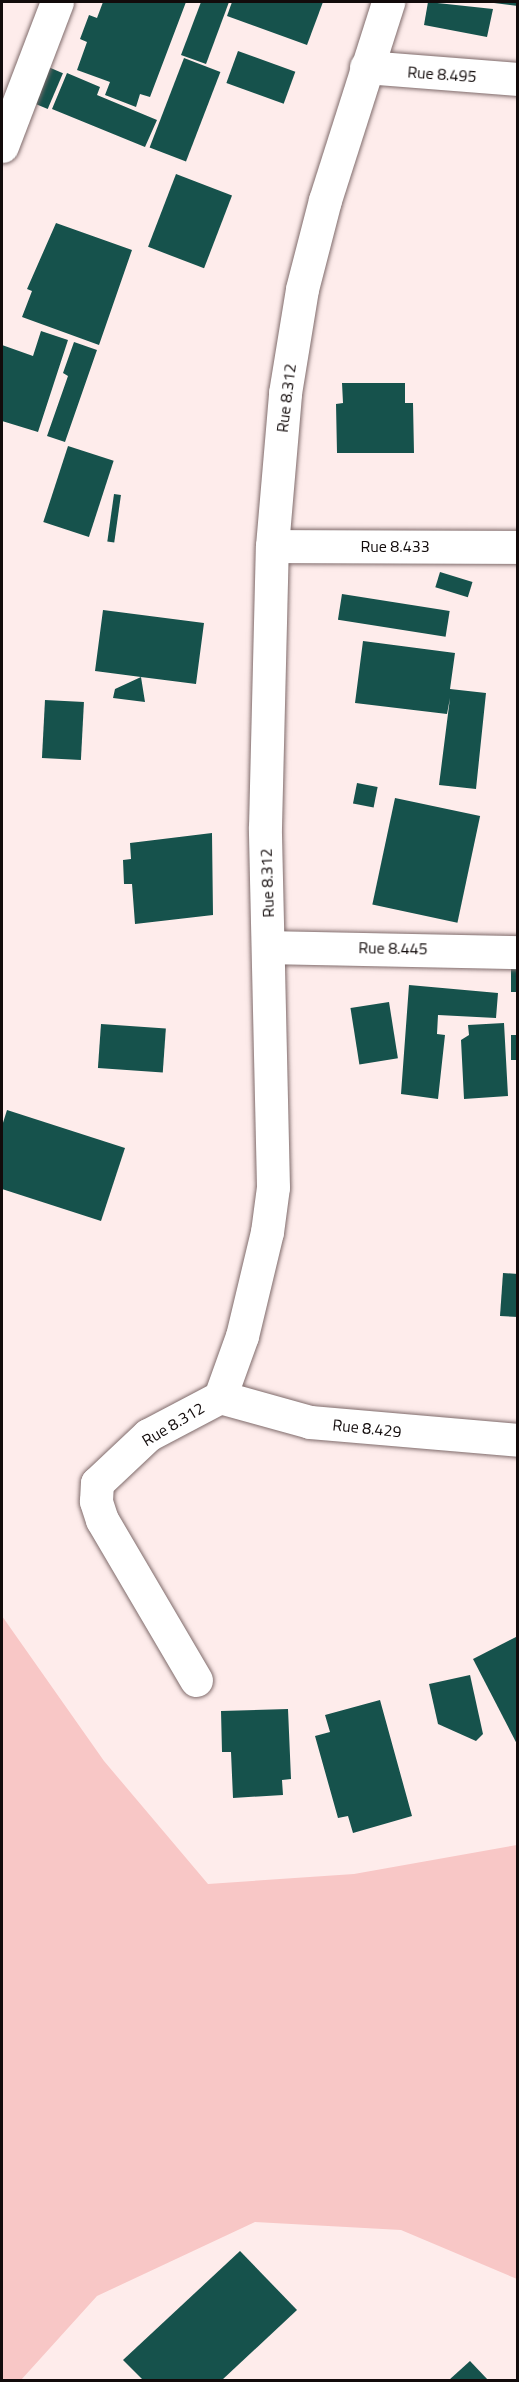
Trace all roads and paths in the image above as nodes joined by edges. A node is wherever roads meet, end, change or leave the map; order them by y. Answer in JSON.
{"nodes":[{"id":1,"x":57,"y":2,"type":"edge"},
{"id":2,"x":388,"y":2,"type":"edge"},
{"id":3,"x":366,"y":68,"type":"junction"},
{"id":4,"x":518,"y":79,"type":"edge"},
{"id":5,"x":2,"y":146,"type":"edge"},
{"id":6,"x":272,"y":546,"type":"junction"},
{"id":7,"x":518,"y":547,"type":"edge"},
{"id":8,"x":269,"y":947,"type":"junction"},
{"id":9,"x":518,"y":952,"type":"edge"},
{"id":10,"x":220,"y":1397,"type":"junction"},
{"id":11,"x":518,"y":1440,"type":"edge"},
{"id":12,"x":196,"y":1680,"type":"dead end"}],
"edges":[{"from":1,"to":5,"type":"street"},
{"from":2,"to":3,"type":"street","name":"Rue 8.312"},
{"from":3,"to":4,"type":"street","name":"Rue 8.495"},
{"from":3,"to":6,"type":"street","name":"Rue 8.312"},
{"from":6,"to":7,"type":"street","name":"Rue 8.433"},
{"from":6,"to":8,"type":"street","name":"Rue 8.312"},
{"from":8,"to":9,"type":"street","name":"Rue 8.445"},
{"from":8,"to":10,"type":"street","name":"Rue 8.312"},
{"from":10,"to":11,"type":"street","name":"Rue 8.429"},
{"from":10,"to":12,"type":"street","name":"Rue 8.312"}]}
